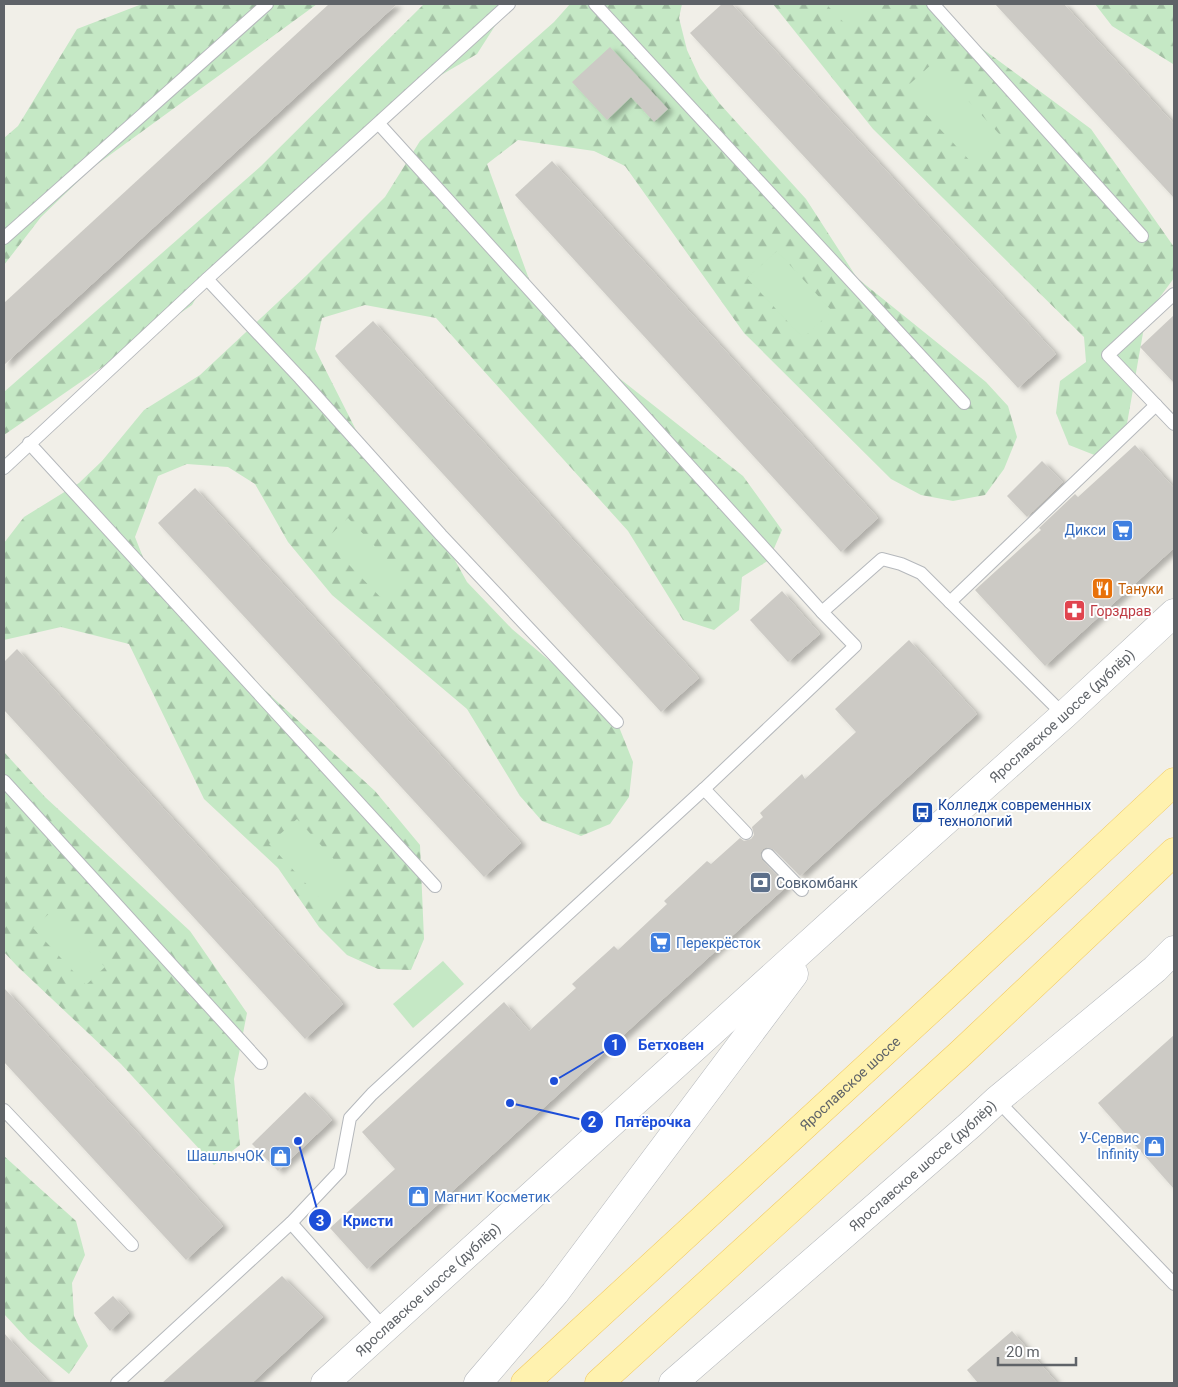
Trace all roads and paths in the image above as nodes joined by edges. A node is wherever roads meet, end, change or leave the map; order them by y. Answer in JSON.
{"nodes":[{"id":1,"x":267,"y":4,"type":"edge"},
{"id":2,"x":509,"y":4,"type":"edge"},
{"id":3,"x":595,"y":4,"type":"edge"},
{"id":4,"x":933,"y":4,"type":"edge"},
{"id":5,"x":379,"y":124,"type":"junction"},
{"id":6,"x":1142,"y":236,"type":"dead end"},
{"id":7,"x":4,"y":238,"type":"edge"},
{"id":8,"x":207,"y":279,"type":"junction"},
{"id":9,"x":1174,"y":294,"type":"edge"},
{"id":10,"x":964,"y":403,"type":"dead end"},
{"id":11,"x":1156,"y":404,"type":"junction"},
{"id":12,"x":1174,"y":424,"type":"edge"},
{"id":13,"x":30,"y":443,"type":"junction"},
{"id":14,"x":4,"y":468,"type":"edge"},
{"id":15,"x":950,"y":602,"type":"junction"},
{"id":16,"x":822,"y":612,"type":"junction"},
{"id":17,"x":1174,"y":613,"type":"edge"},
{"id":18,"x":1064,"y":715,"type":"junction"},
{"id":19,"x":616,"y":722,"type":"dead end"},
{"id":20,"x":4,"y":781,"type":"edge"},
{"id":21,"x":1174,"y":782,"type":"edge"},
{"id":22,"x":704,"y":789,"type":"junction"},
{"id":23,"x":746,"y":833,"type":"dead end"},
{"id":24,"x":1174,"y":852,"type":"edge"},
{"id":25,"x":768,"y":855,"type":"dead end"},
{"id":26,"x":435,"y":886,"type":"dead end"},
{"id":27,"x":802,"y":890,"type":"dead end"},
{"id":28,"x":832,"y":922,"type":"junction"},
{"id":29,"x":1174,"y":937,"type":"edge"},
{"id":30,"x":1165,"y":959,"type":"edge"},
{"id":31,"x":261,"y":1063,"type":"dead end"},
{"id":32,"x":997,"y":1100,"type":"junction"},
{"id":33,"x":4,"y":1110,"type":"edge"},
{"id":34,"x":291,"y":1223,"type":"junction"},
{"id":35,"x":132,"y":1245,"type":"dead end"},
{"id":36,"x":1174,"y":1284,"type":"edge"},
{"id":37,"x":385,"y":1329,"type":"junction"},
{"id":38,"x":117,"y":1383,"type":"edge"},
{"id":39,"x":325,"y":1383,"type":"edge"},
{"id":40,"x":478,"y":1383,"type":"edge"},
{"id":41,"x":525,"y":1383,"type":"edge"},
{"id":42,"x":599,"y":1383,"type":"edge"},
{"id":43,"x":673,"y":1383,"type":"edge"}],
"edges":[{"from":1,"to":7,"type":"lane"},
{"from":2,"to":5,"type":"lane"},
{"from":3,"to":10,"type":"lane"},
{"from":4,"to":6,"type":"lane"},
{"from":5,"to":8,"type":"lane"},
{"from":5,"to":16,"type":"lane"},
{"from":8,"to":13,"type":"lane"},
{"from":8,"to":19,"type":"lane"},
{"from":9,"to":11,"type":"lane"},
{"from":11,"to":12,"type":"lane"},
{"from":11,"to":15,"type":"lane"},
{"from":13,"to":14,"type":"lane"},
{"from":13,"to":26,"type":"lane"},
{"from":15,"to":16,"type":"lane"},
{"from":15,"to":18,"type":"lane"},
{"from":16,"to":22,"type":"lane"},
{"from":17,"to":18,"type":"street","name":"Ярославское шоссе (дублёр)"},
{"from":18,"to":28,"type":"street","name":"Ярославское шоссе (дублёр)"},
{"from":20,"to":31,"type":"lane"},
{"from":21,"to":41,"type":"main road","name":"Ярославское шоссе"},
{"from":22,"to":23,"type":"lane"},
{"from":22,"to":34,"type":"lane"},
{"from":24,"to":42,"type":"main road"},
{"from":25,"to":27,"type":"lane"},
{"from":28,"to":37,"type":"street","name":"Ярославское шоссе (дублёр)"},
{"from":28,"to":40,"type":"street"},
{"from":29,"to":30,"type":"street","name":"Ярославское шоссе (дублёр)"},
{"from":30,"to":32,"type":"street","name":"Ярославское шоссе (дублёр)"},
{"from":32,"to":36,"type":"lane"},
{"from":32,"to":43,"type":"street","name":"Ярославское шоссе (дублёр)"},
{"from":33,"to":35,"type":"lane"},
{"from":34,"to":37,"type":"lane"},
{"from":34,"to":38,"type":"lane"},
{"from":37,"to":39,"type":"street","name":"Ярославское шоссе (дублёр)"}]}
